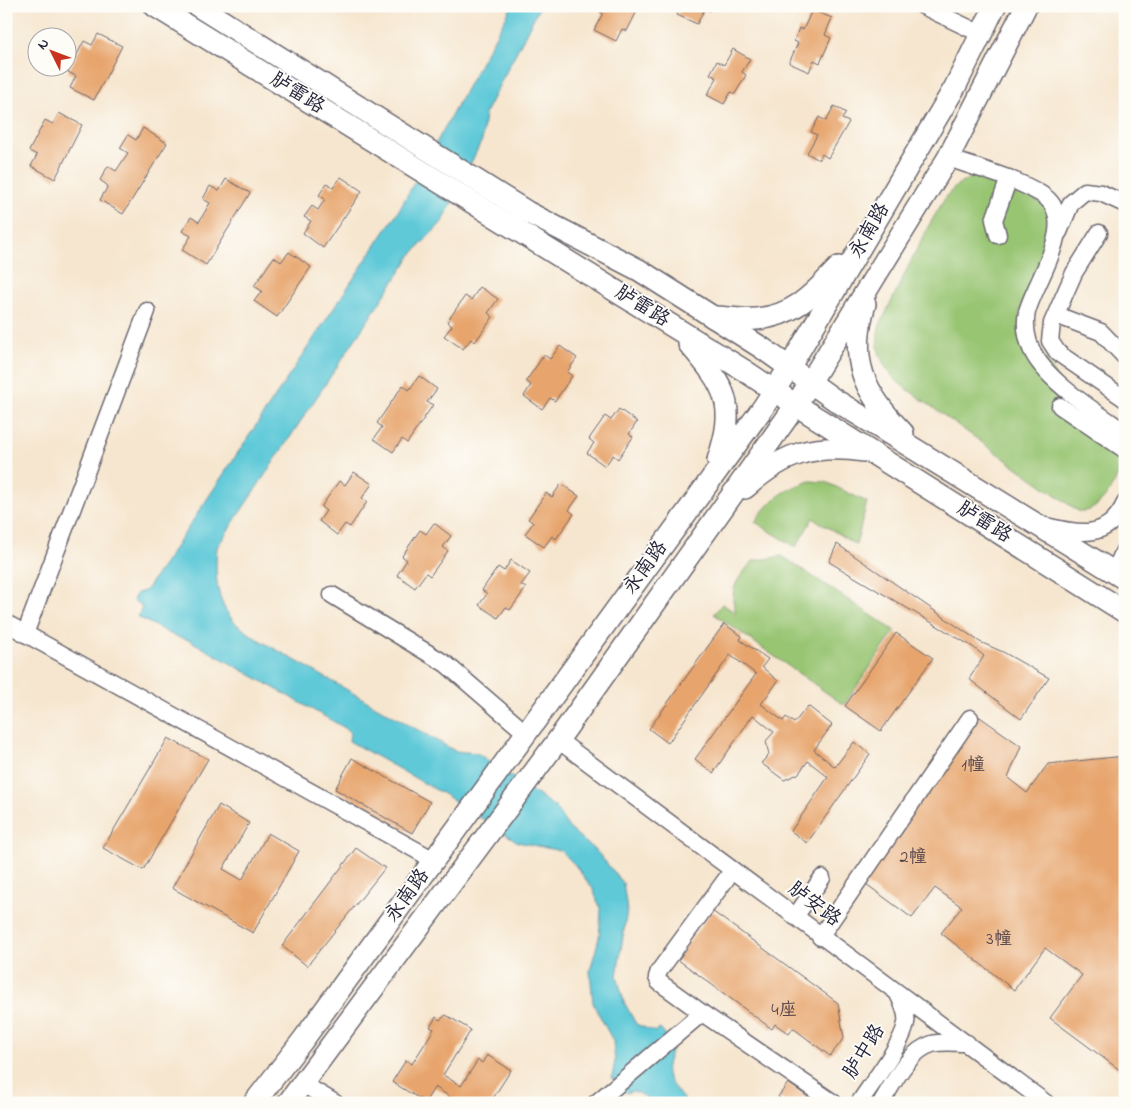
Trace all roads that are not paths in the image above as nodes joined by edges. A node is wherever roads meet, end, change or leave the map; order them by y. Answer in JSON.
{"nodes":[{"id":1,"x":155,"y":6,"type":"edge"},
{"id":2,"x":198,"y":6,"type":"edge"},
{"id":3,"x":923,"y":6,"type":"edge"},
{"id":4,"x":995,"y":6,"type":"edge"},
{"id":5,"x":1026,"y":6,"type":"edge"},
{"id":6,"x":981,"y":34,"type":"junction"},
{"id":7,"x":948,"y":158,"type":"junction"},
{"id":8,"x":1008,"y":178,"type":"junction"},
{"id":9,"x":1125,"y":204,"type":"edge"},
{"id":10,"x":1099,"y":233,"type":"dead end"},
{"id":11,"x":998,"y":234,"type":"dead end"},
{"id":12,"x":1055,"y":243,"type":"junction"},
{"id":13,"x":862,"y":244,"type":"junction"},
{"id":14,"x":871,"y":282,"type":"junction"},
{"id":15,"x":147,"y":311,"type":"dead end"},
{"id":16,"x":1056,"y":315,"type":"junction"},
{"id":17,"x":710,"y":317,"type":"junction"},
{"id":18,"x":676,"y":328,"type":"junction"},
{"id":19,"x":1125,"y":357,"type":"edge"},
{"id":20,"x":789,"y":368,"type":"junction"},
{"id":21,"x":810,"y":382,"type":"junction"},
{"id":22,"x":1060,"y":382,"type":"junction"},
{"id":23,"x":774,"y":391,"type":"junction"},
{"id":24,"x":1125,"y":399,"type":"edge"},
{"id":25,"x":796,"y":405,"type":"junction"},
{"id":26,"x":1060,"y":406,"type":"dead end"},
{"id":27,"x":1125,"y":421,"type":"edge"},
{"id":28,"x":1125,"y":432,"type":"edge"},
{"id":29,"x":1125,"y":450,"type":"edge"},
{"id":30,"x":873,"y":452,"type":"junction"},
{"id":31,"x":928,"y":458,"type":"junction"},
{"id":32,"x":714,"y":474,"type":"junction"},
{"id":33,"x":1125,"y":503,"type":"edge"},
{"id":34,"x":724,"y":506,"type":"junction"},
{"id":35,"x":1040,"y":525,"type":"junction"},
{"id":36,"x":1125,"y":548,"type":"edge"},
{"id":37,"x":1119,"y":576,"type":"edge"},
{"id":38,"x":332,"y":595,"type":"dead end"},
{"id":39,"x":1125,"y":612,"type":"edge"},
{"id":40,"x":6,"y":623,"type":"edge"},
{"id":41,"x":25,"y":634,"type":"junction"},
{"id":42,"x":970,"y":718,"type":"dead end"},
{"id":43,"x":526,"y":733,"type":"junction"},
{"id":44,"x":558,"y":740,"type":"junction"},
{"id":45,"x":434,"y":860,"type":"junction"},
{"id":46,"x":732,"y":871,"type":"junction"},
{"id":47,"x":822,"y":878,"type":"dead end"},
{"id":48,"x":795,"y":917,"type":"junction"},
{"id":49,"x":820,"y":937,"type":"junction"},
{"id":50,"x":898,"y":994,"type":"junction"},
{"id":51,"x":702,"y":1013,"type":"junction"},
{"id":52,"x":967,"y":1043,"type":"junction"},
{"id":53,"x":304,"y":1084,"type":"junction"},
{"id":54,"x":291,"y":1102,"type":"edge"},
{"id":55,"x":254,"y":1103,"type":"edge"},
{"id":56,"x":335,"y":1103,"type":"edge"},
{"id":57,"x":596,"y":1103,"type":"edge"},
{"id":58,"x":834,"y":1103,"type":"edge"},
{"id":59,"x":859,"y":1103,"type":"edge"},
{"id":60,"x":881,"y":1103,"type":"edge"},
{"id":61,"x":1046,"y":1103,"type":"edge"}],
"edges":[{"from":1,"to":18,"type":"main road","name":"胪雷路"},
{"from":2,"to":17,"type":"main road","name":"胪雷路"},
{"from":3,"to":6,"type":"street"},
{"from":4,"to":6,"type":"main road","name":"永南路"},
{"from":5,"to":7,"type":"main road"},
{"from":6,"to":13,"type":"main road","name":"永南路"},
{"from":7,"to":8,"type":"street"},
{"from":7,"to":14,"type":"main road"},
{"from":8,"to":11,"type":"street"},
{"from":8,"to":12,"type":"street"},
{"from":9,"to":12,"type":"street"},
{"from":10,"to":16,"type":"street"},
{"from":12,"to":22,"type":"street"},
{"from":13,"to":17,"type":"main road"},
{"from":13,"to":20,"type":"main road","name":"永南路"},
{"from":14,"to":21,"type":"main road"},
{"from":14,"to":31,"type":"main road"},
{"from":15,"to":41,"type":"street"},
{"from":16,"to":19,"type":"street"},
{"from":16,"to":24,"type":"street"},
{"from":17,"to":20,"type":"main road","name":"胪雷路"},
{"from":18,"to":23,"type":"main road","name":"胪雷路"},
{"from":18,"to":32,"type":"main road"},
{"from":20,"to":21,"type":"main road","name":"胪雷路"},
{"from":20,"to":23,"type":"main road","name":"永南路"},
{"from":21,"to":25,"type":"main road"},
{"from":21,"to":31,"type":"main road","name":"胪雷路"},
{"from":22,"to":27,"type":"street"},
{"from":22,"to":28,"type":"street"},
{"from":23,"to":25,"type":"main road","name":"胪雷路"},
{"from":23,"to":32,"type":"main road","name":"永南路"},
{"from":25,"to":30,"type":"main road","name":"胪雷路"},
{"from":25,"to":34,"type":"main road"},
{"from":26,"to":29,"type":"street"},
{"from":30,"to":34,"type":"main road"},
{"from":30,"to":39,"type":"main road","name":"胪雷路"},
{"from":31,"to":35,"type":"main road","name":"胪雷路"},
{"from":32,"to":43,"type":"main road","name":"永南路"},
{"from":33,"to":35,"type":"street"},
{"from":34,"to":44,"type":"main road"},
{"from":35,"to":37,"type":"main road","name":"胪雷路"},
{"from":36,"to":37,"type":"street"},
{"from":38,"to":43,"type":"street"},
{"from":40,"to":41,"type":"street"},
{"from":41,"to":45,"type":"street"},
{"from":42,"to":49,"type":"street"},
{"from":43,"to":45,"type":"main road","name":"永南路"},
{"from":44,"to":46,"type":"street","name":"胪安路"},
{"from":44,"to":53,"type":"main road"},
{"from":45,"to":55,"type":"main road","name":"永南路"},
{"from":46,"to":48,"type":"street","name":"胪安路"},
{"from":46,"to":51,"type":"street"},
{"from":47,"to":48,"type":"street"},
{"from":48,"to":49,"type":"street","name":"胪安路"},
{"from":49,"to":50,"type":"street","name":"胪安路"},
{"from":50,"to":52,"type":"street","name":"胪安路"},
{"from":50,"to":59,"type":"street","name":"胪中路"},
{"from":51,"to":57,"type":"street"},
{"from":51,"to":58,"type":"street"},
{"from":52,"to":60,"type":"street","name":"胪中路"},
{"from":52,"to":61,"type":"street","name":"胪安路"},
{"from":53,"to":54,"type":"main road"},
{"from":53,"to":56,"type":"street"}]}
